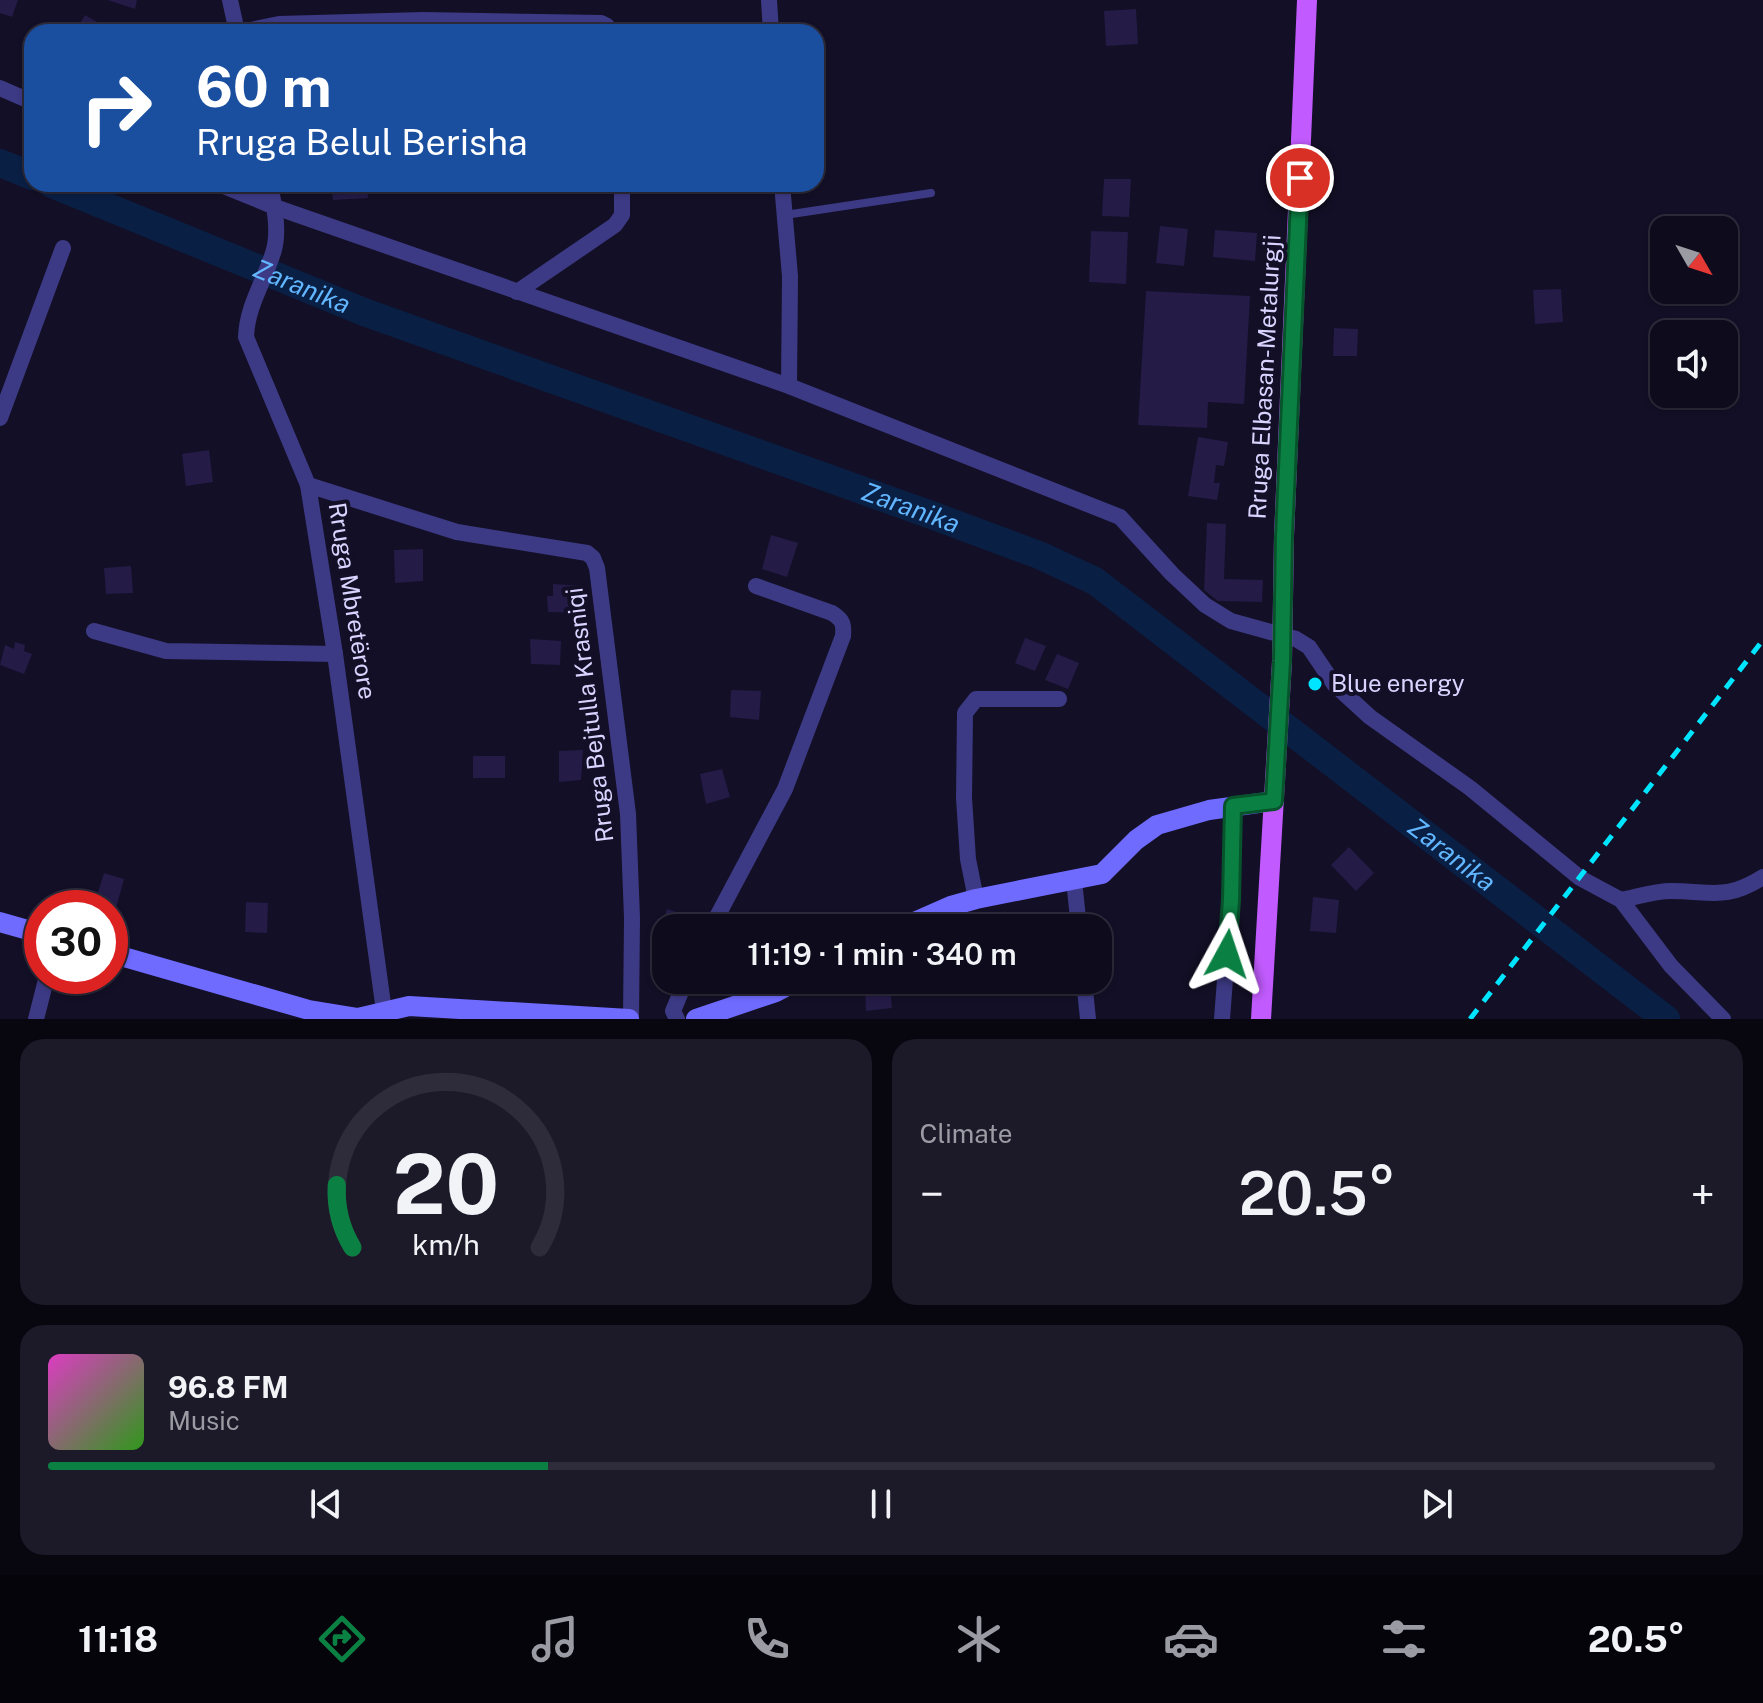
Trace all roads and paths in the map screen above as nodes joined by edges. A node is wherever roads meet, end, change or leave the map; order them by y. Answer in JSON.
{"nodes":[{"id":1,"x":230,"y":0,"type":"edge"},
{"id":2,"x":769,"y":0,"type":"edge"},
{"id":3,"x":1307,"y":0,"type":"edge"},
{"id":4,"x":237,"y":24,"type":"edge"},
{"id":5,"x":279,"y":24,"type":"edge"},
{"id":6,"x":603,"y":24,"type":"edge"},
{"id":7,"x":770,"y":24,"type":"edge"},
{"id":8,"x":0,"y":88,"type":"edge"},
{"id":9,"x":24,"y":98,"type":"edge"},
{"id":10,"x":238,"y":192,"type":"edge"},
{"id":11,"x":272,"y":192,"type":"edge"},
{"id":12,"x":622,"y":192,"type":"edge"},
{"id":13,"x":783,"y":192,"type":"edge"},
{"id":14,"x":931,"y":193,"type":"dead end"},
{"id":15,"x":275,"y":207,"type":"junction"},
{"id":16,"x":784,"y":215,"type":"junction"},
{"id":17,"x":63,"y":248,"type":"dead end"},
{"id":18,"x":517,"y":292,"type":"junction"},
{"id":19,"x":789,"y":386,"type":"junction"},
{"id":20,"x":0,"y":418,"type":"edge"},
{"id":21,"x":308,"y":485,"type":"junction"},
{"id":22,"x":756,"y":586,"type":"dead end"},
{"id":23,"x":94,"y":631,"type":"dead end"},
{"id":24,"x":1283,"y":636,"type":"junction"},
{"id":25,"x":335,"y":654,"type":"junction"},
{"id":26,"x":1059,"y":699,"type":"dead end"},
{"id":27,"x":1275,"y":791,"type":"junction"},
{"id":28,"x":1233,"y":806,"type":"junction"},
{"id":29,"x":1763,"y":877,"type":"edge"},
{"id":30,"x":1074,"y":880,"type":"junction"},
{"id":31,"x":976,"y":899,"type":"junction"},
{"id":32,"x":1621,"y":900,"type":"junction"},
{"id":33,"x":718,"y":914,"type":"edge"},
{"id":34,"x":933,"y":914,"type":"edge"},
{"id":35,"x":1078,"y":914,"type":"edge"},
{"id":36,"x":0,"y":922,"type":"edge"},
{"id":37,"x":24,"y":929,"type":"edge"},
{"id":38,"x":128,"y":959,"type":"edge"},
{"id":39,"x":42,"y":994,"type":"edge"},
{"id":40,"x":680,"y":994,"type":"edge"},
{"id":41,"x":770,"y":994,"type":"edge"},
{"id":42,"x":1085,"y":994,"type":"edge"},
{"id":43,"x":308,"y":1014,"type":"edge"},
{"id":44,"x":384,"y":1015,"type":"edge"},
{"id":45,"x":36,"y":1019,"type":"edge"},
{"id":46,"x":630,"y":1019,"type":"edge"},
{"id":47,"x":677,"y":1019,"type":"edge"},
{"id":48,"x":696,"y":1019,"type":"edge"},
{"id":49,"x":1088,"y":1019,"type":"edge"},
{"id":50,"x":1222,"y":1019,"type":"edge"},
{"id":51,"x":1261,"y":1019,"type":"edge"},
{"id":52,"x":1723,"y":1019,"type":"edge"}],
"edges":[{"from":1,"to":4,"type":"street"},
{"from":2,"to":7,"type":"street"},
{"from":3,"to":24,"type":"main road","name":"Rruga Elbasan-Metalurgji"},
{"from":5,"to":6,"type":"street"},
{"from":8,"to":9,"type":"street"},
{"from":10,"to":15,"type":"street"},
{"from":11,"to":15,"type":"street","name":"Rruga Mbretërore"},
{"from":12,"to":18,"type":"street"},
{"from":13,"to":16,"type":"street"},
{"from":14,"to":16,"type":"lane"},
{"from":15,"to":18,"type":"street"},
{"from":15,"to":21,"type":"street","name":"Rruga Mbretërore"},
{"from":16,"to":19,"type":"street"},
{"from":17,"to":20,"type":"street"},
{"from":18,"to":19,"type":"street"},
{"from":19,"to":24,"type":"street"},
{"from":21,"to":25,"type":"street","name":"Rruga Mbretërore"},
{"from":21,"to":46,"type":"street","name":"Rruga Bejtulla Krasniqi"},
{"from":22,"to":33,"type":"street"},
{"from":23,"to":25,"type":"street"},
{"from":24,"to":27,"type":"main road","name":"Rruga Elbasan-Metalurgji"},
{"from":24,"to":32,"type":"street"},
{"from":25,"to":44,"type":"street","name":"Rruga Mbretërore"},
{"from":26,"to":31,"type":"street"},
{"from":27,"to":28,"type":"street"},
{"from":27,"to":51,"type":"main road"},
{"from":28,"to":30,"type":"street"},
{"from":28,"to":50,"type":"street"},
{"from":29,"to":32,"type":"street"},
{"from":30,"to":31,"type":"street"},
{"from":30,"to":35,"type":"street"},
{"from":31,"to":34,"type":"street"},
{"from":32,"to":52,"type":"street"},
{"from":36,"to":37,"type":"street"},
{"from":38,"to":43,"type":"street"},
{"from":39,"to":45,"type":"street"},
{"from":40,"to":47,"type":"street"},
{"from":41,"to":48,"type":"street"},
{"from":42,"to":49,"type":"street"},
{"from":43,"to":44,"type":"street"},
{"from":44,"to":46,"type":"street"}]}
